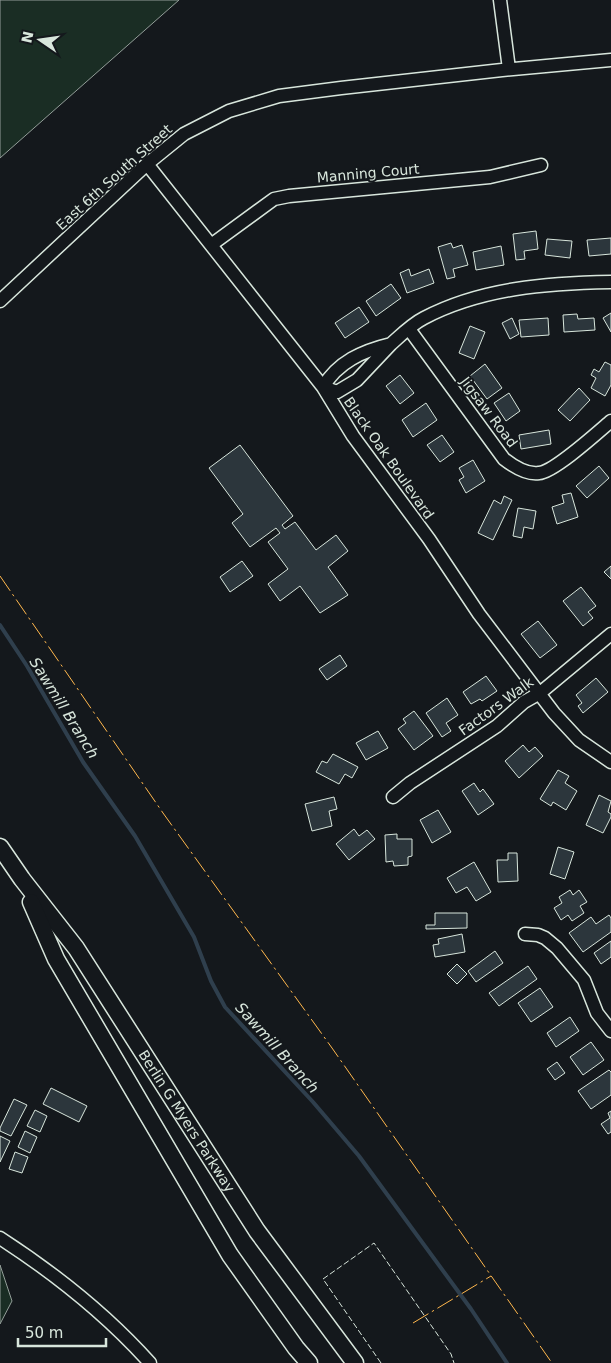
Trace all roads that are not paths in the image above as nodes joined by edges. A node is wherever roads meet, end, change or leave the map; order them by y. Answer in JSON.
{"nodes":[{"id":1,"x":500,"y":0,"type":"edge"},
{"id":2,"x":611,"y":60,"type":"edge"},
{"id":3,"x":506,"y":69,"type":"junction"},
{"id":4,"x":147,"y":164,"type":"junction"},
{"id":5,"x":541,"y":165,"type":"dead end"},
{"id":6,"x":211,"y":245,"type":"junction"},
{"id":7,"x":611,"y":282,"type":"edge"},
{"id":8,"x":0,"y":301,"type":"edge"},
{"id":9,"x":409,"y":329,"type":"junction"},
{"id":10,"x":391,"y":344,"type":"junction"},
{"id":11,"x":322,"y":388,"type":"junction"},
{"id":12,"x":611,"y":421,"type":"edge"},
{"id":13,"x":611,"y":634,"type":"edge"},
{"id":14,"x":540,"y":693,"type":"junction"},
{"id":15,"x":611,"y":762,"type":"edge"},
{"id":16,"x":393,"y":796,"type":"dead end"},
{"id":17,"x":0,"y":847,"type":"edge"},
{"id":18,"x":22,"y":879,"type":"junction"},
{"id":19,"x":525,"y":934,"type":"dead end"},
{"id":20,"x":611,"y":1031,"type":"edge"},
{"id":21,"x":0,"y":1238,"type":"edge"},
{"id":22,"x":150,"y":1363,"type":"edge"},
{"id":23,"x":308,"y":1363,"type":"edge"},
{"id":24,"x":356,"y":1363,"type":"edge"}],
"edges":[{"from":1,"to":3,"type":"street"},
{"from":2,"to":3,"type":"street","name":"East 6th South Street"},
{"from":3,"to":4,"type":"street","name":"East 6th South Street"},
{"from":4,"to":6,"type":"street","name":"Black Oak Boulevard"},
{"from":4,"to":8,"type":"street","name":"East 6th South Street"},
{"from":5,"to":6,"type":"street","name":"Manning Court"},
{"from":6,"to":11,"type":"street","name":"Black Oak Boulevard"},
{"from":7,"to":9,"type":"street"},
{"from":9,"to":10,"type":"street"},
{"from":9,"to":12,"type":"street","name":"Jigsaw Road"},
{"from":10,"to":11,"type":"street"},
{"from":10,"to":11,"type":"street"},
{"from":11,"to":14,"type":"street","name":"Black Oak Boulevard"},
{"from":13,"to":14,"type":"street","name":"Factors Walk"},
{"from":14,"to":15,"type":"street","name":"Black Oak Boulevard"},
{"from":14,"to":16,"type":"street","name":"Factors Walk"},
{"from":17,"to":18,"type":"main road","name":"Berlin G Myers Parkway"},
{"from":18,"to":23,"type":"main road","name":"Berlin G Myers Parkway"},
{"from":18,"to":24,"type":"main road","name":"Berlin G Myers Parkway"},
{"from":19,"to":20,"type":"street"},
{"from":21,"to":22,"type":"street"}]}
